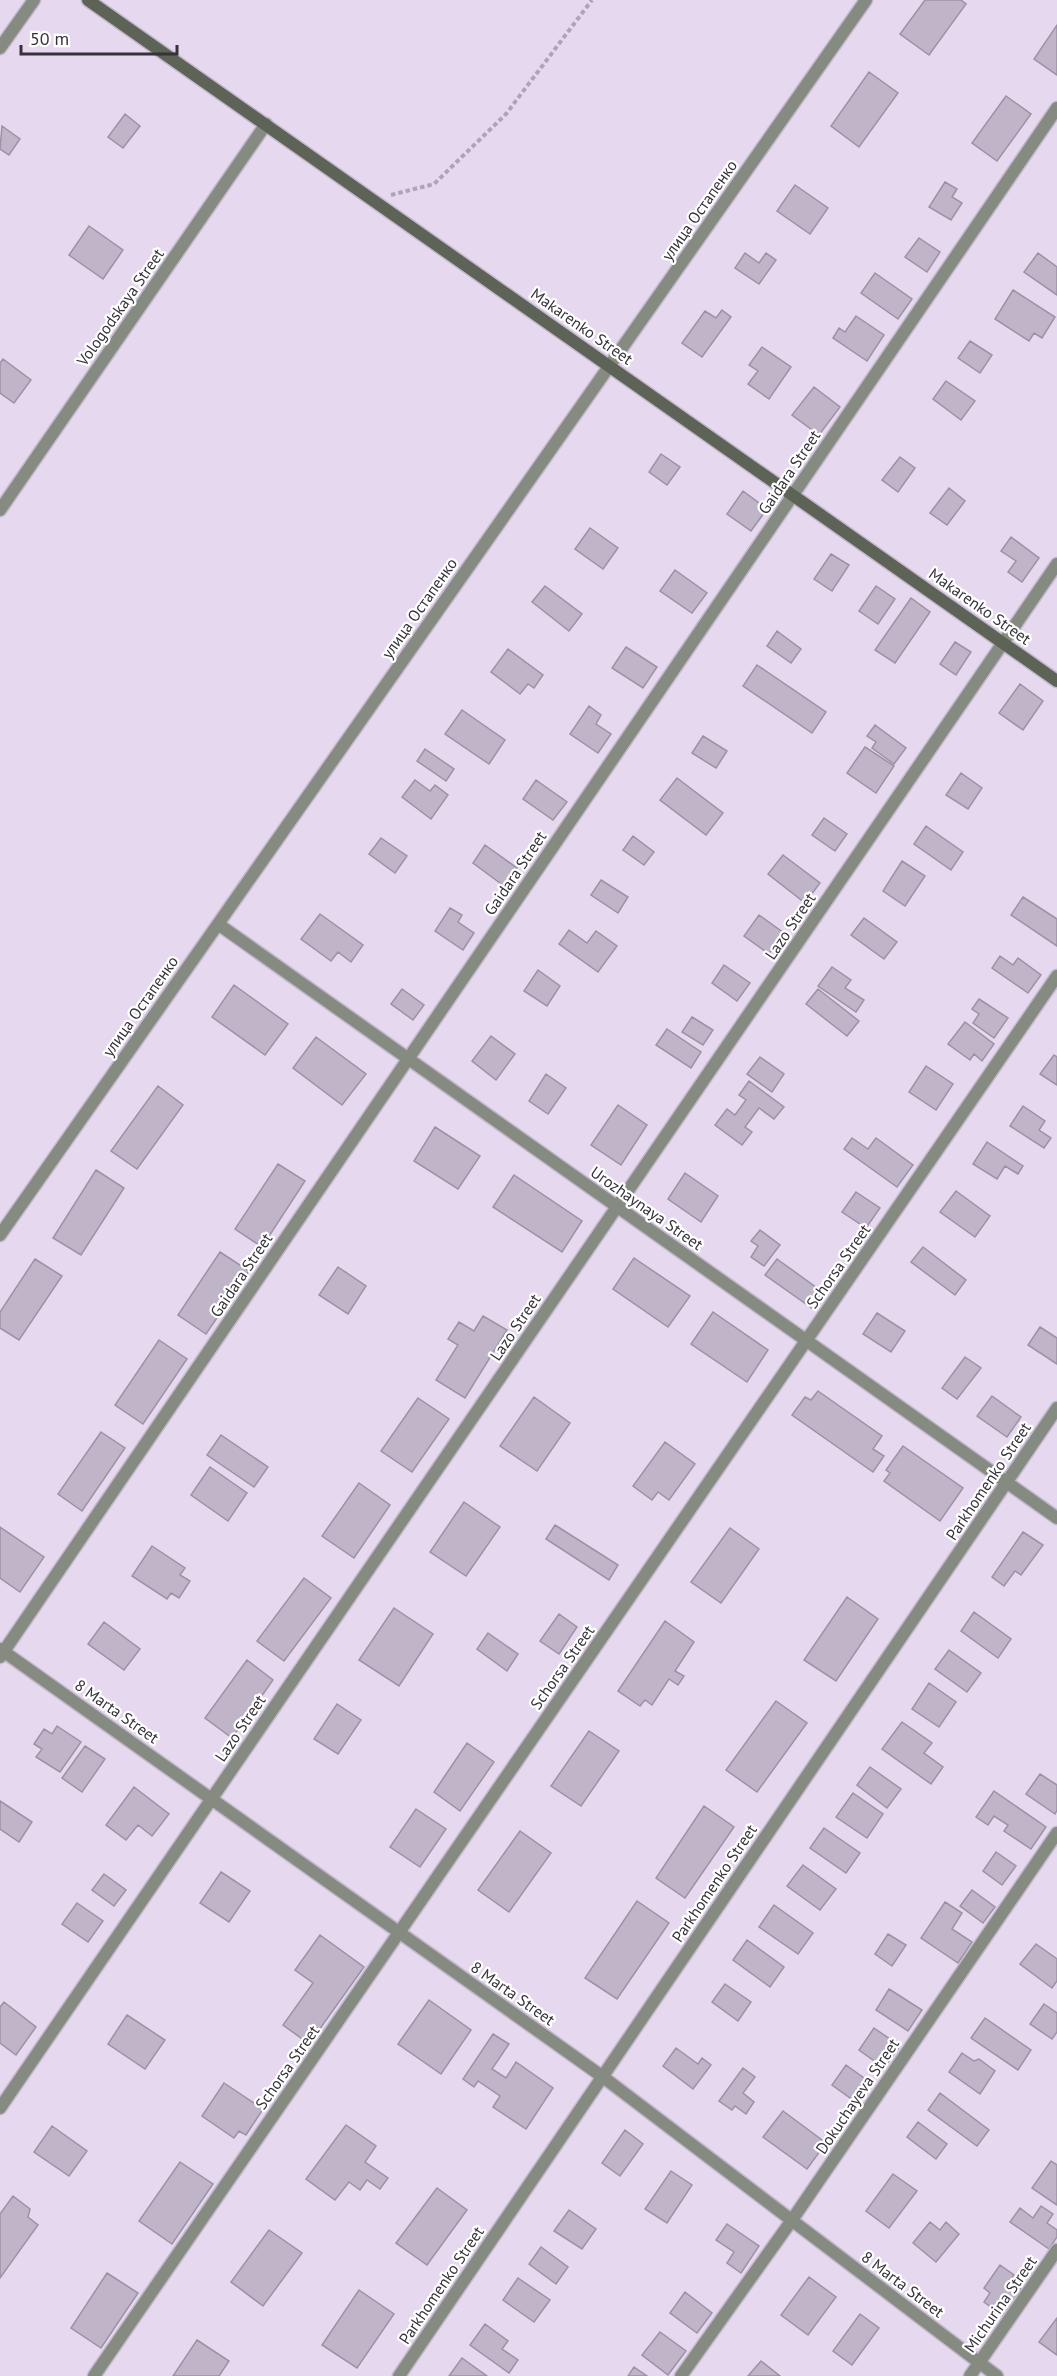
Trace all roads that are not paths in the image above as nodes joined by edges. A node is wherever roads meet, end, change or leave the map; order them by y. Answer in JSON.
{"nodes":[{"id":1,"x":34,"y":0,"type":"edge"},
{"id":2,"x":88,"y":0,"type":"edge"},
{"id":3,"x":866,"y":0,"type":"edge"},
{"id":4,"x":0,"y":48,"type":"edge"},
{"id":5,"x":1057,"y":108,"type":"edge"},
{"id":6,"x":266,"y":124,"type":"junction"},
{"id":7,"x":609,"y":366,"type":"junction"},
{"id":8,"x":793,"y":495,"type":"junction"},
{"id":9,"x":0,"y":510,"type":"edge"},
{"id":10,"x":1057,"y":564,"type":"edge"},
{"id":11,"x":1003,"y":643,"type":"junction"},
{"id":12,"x":1057,"y":681,"type":"edge"},
{"id":13,"x":218,"y":924,"type":"junction"},
{"id":14,"x":1057,"y":976,"type":"edge"},
{"id":15,"x":408,"y":1059,"type":"junction"},
{"id":16,"x":617,"y":1207,"type":"junction"},
{"id":17,"x":0,"y":1234,"type":"edge"},
{"id":18,"x":806,"y":1341,"type":"junction"},
{"id":19,"x":1057,"y":1408,"type":"edge"},
{"id":20,"x":1007,"y":1482,"type":"junction"},
{"id":21,"x":1057,"y":1518,"type":"edge"},
{"id":22,"x":1,"y":1652,"type":"edge"},
{"id":23,"x":212,"y":1799,"type":"junction"},
{"id":24,"x":1057,"y":1833,"type":"edge"},
{"id":25,"x":399,"y":1932,"type":"junction"},
{"id":26,"x":603,"y":2077,"type":"junction"},
{"id":27,"x":0,"y":2108,"type":"edge"},
{"id":28,"x":792,"y":2220,"type":"junction"},
{"id":29,"x":1057,"y":2250,"type":"edge"},
{"id":30,"x":980,"y":2362,"type":"junction"},
{"id":31,"x":94,"y":2376,"type":"edge"},
{"id":32,"x":399,"y":2376,"type":"edge"},
{"id":33,"x":681,"y":2376,"type":"edge"},
{"id":34,"x":970,"y":2376,"type":"edge"},
{"id":35,"x":998,"y":2376,"type":"edge"}],
"edges":[{"from":1,"to":4,"type":"street"},
{"from":2,"to":6,"type":"street","name":"Makarenko Street"},
{"from":3,"to":7,"type":"street","name":"улица Остапенко"},
{"from":5,"to":8,"type":"street","name":"Gaidara Street"},
{"from":6,"to":7,"type":"street","name":"Makarenko Street"},
{"from":6,"to":9,"type":"street","name":"Vologodskaya Street"},
{"from":7,"to":8,"type":"street","name":"Makarenko Street"},
{"from":7,"to":13,"type":"street","name":"улица Остапенко"},
{"from":8,"to":11,"type":"street","name":"Makarenko Street"},
{"from":8,"to":15,"type":"street","name":"Gaidara Street"},
{"from":10,"to":11,"type":"street","name":"Lazo Street"},
{"from":11,"to":12,"type":"street","name":"Makarenko Street"},
{"from":11,"to":16,"type":"street","name":"Lazo Street"},
{"from":13,"to":15,"type":"street","name":"Urozhaynaya Street"},
{"from":13,"to":17,"type":"street","name":"улица Остапенко"},
{"from":14,"to":18,"type":"street","name":"Schorsa Street"},
{"from":15,"to":16,"type":"street","name":"Urozhaynaya Street"},
{"from":15,"to":22,"type":"street","name":"Gaidara Street"},
{"from":16,"to":18,"type":"street","name":"Urozhaynaya Street"},
{"from":16,"to":23,"type":"street","name":"Lazo Street"},
{"from":18,"to":20,"type":"street","name":"Urozhaynaya Street"},
{"from":18,"to":25,"type":"street","name":"Schorsa Street"},
{"from":19,"to":20,"type":"street","name":"Parkhomenko Street"},
{"from":20,"to":21,"type":"street","name":"Urozhaynaya Street"},
{"from":20,"to":26,"type":"street","name":"Parkhomenko Street"},
{"from":22,"to":23,"type":"street","name":"8 Marta Street"},
{"from":23,"to":25,"type":"street","name":"8 Marta Street"},
{"from":23,"to":27,"type":"street","name":"Lazo Street"},
{"from":24,"to":28,"type":"street","name":"Dokuchayeva Street"},
{"from":25,"to":26,"type":"street","name":"8 Marta Street"},
{"from":25,"to":31,"type":"street","name":"Schorsa Street"},
{"from":26,"to":28,"type":"street","name":"8 Marta Street"},
{"from":26,"to":32,"type":"street","name":"Parkhomenko Street"},
{"from":28,"to":30,"type":"street","name":"8 Marta Street"},
{"from":28,"to":33,"type":"street","name":"Dokuchayeva Street"},
{"from":29,"to":30,"type":"street","name":"Michurina Street"},
{"from":30,"to":34,"type":"street","name":"Michurina Street"},
{"from":30,"to":35,"type":"street","name":"8 Marta Street"}]}
